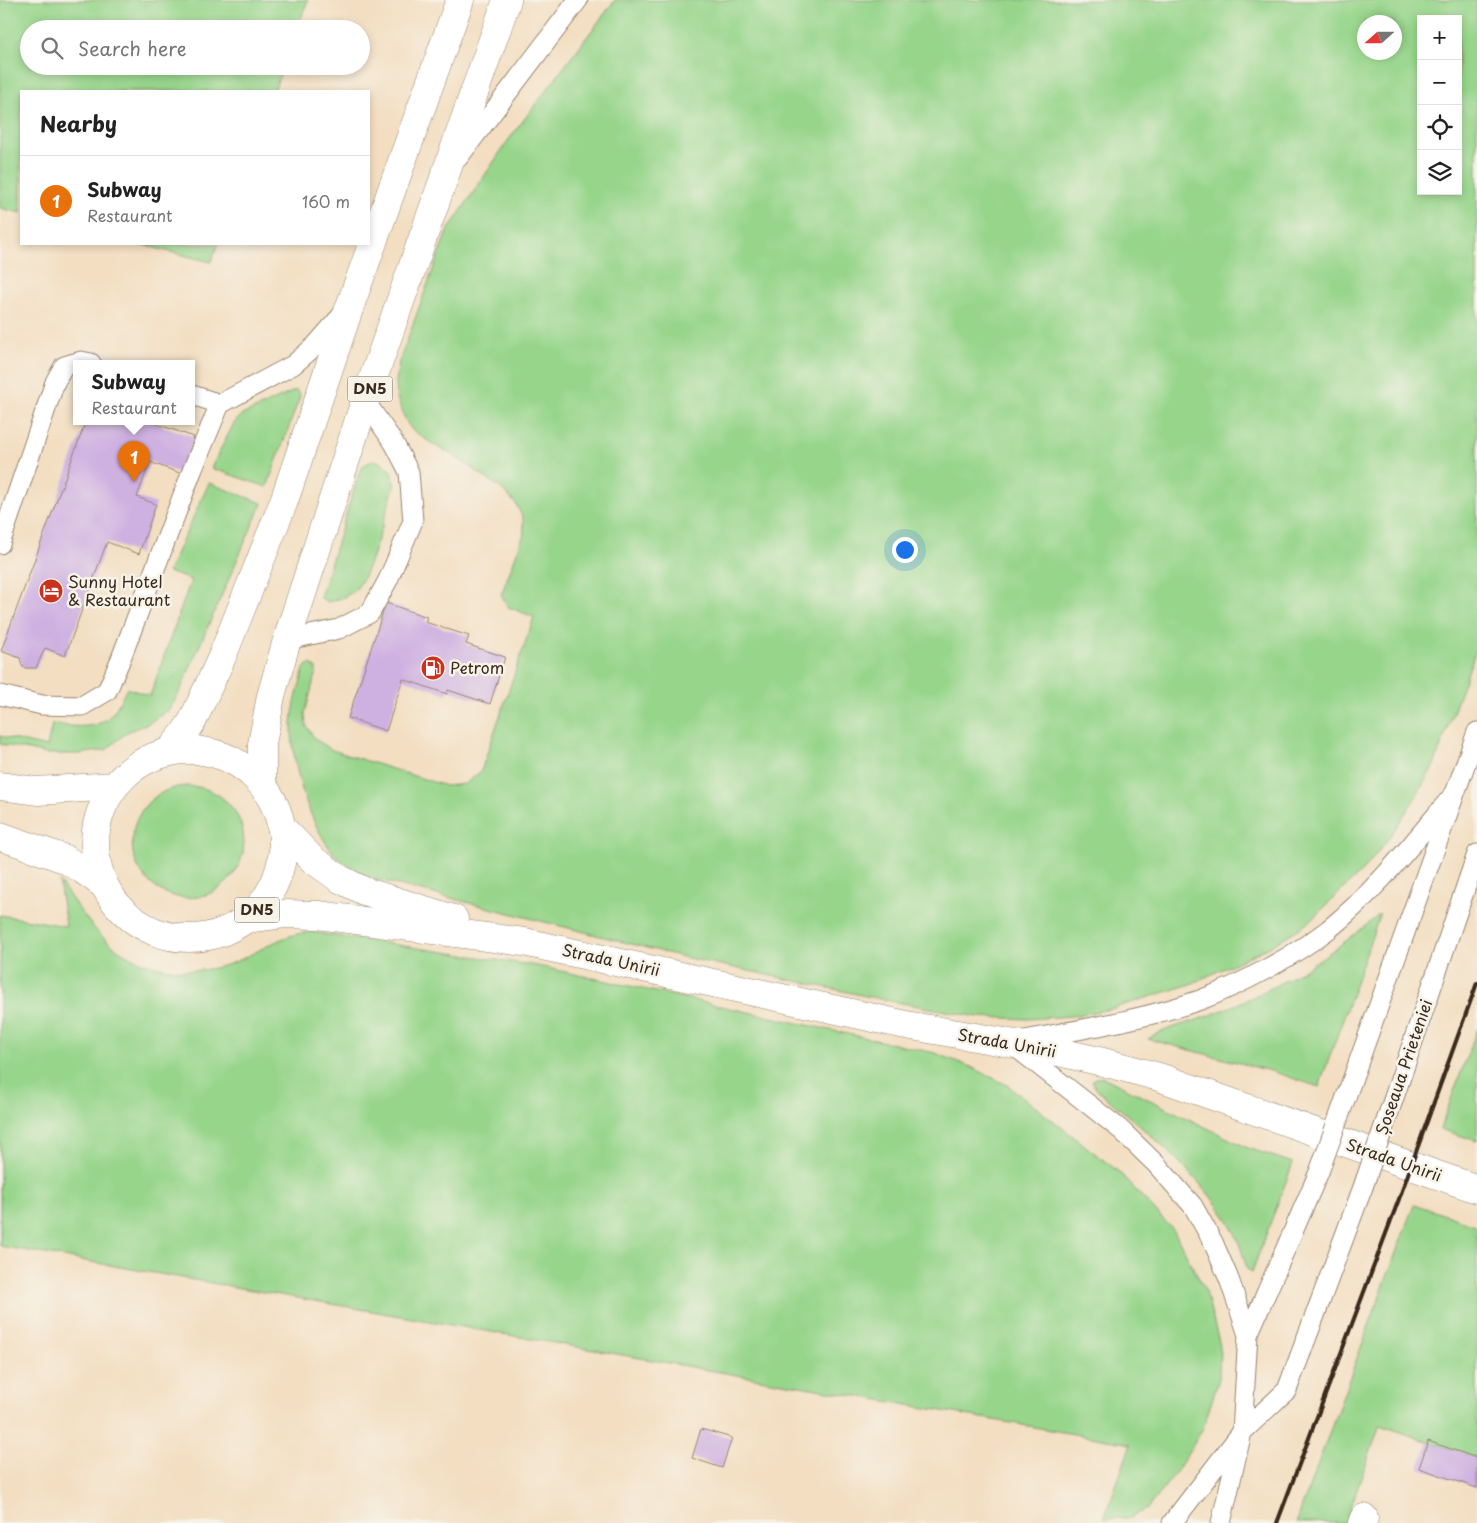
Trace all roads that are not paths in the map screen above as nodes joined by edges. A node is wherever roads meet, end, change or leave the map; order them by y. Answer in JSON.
{"nodes":[{"id":1,"x":460,"y":0,"type":"edge"},
{"id":2,"x":507,"y":0,"type":"edge"},
{"id":3,"x":578,"y":0,"type":"edge"},
{"id":4,"x":443,"y":177,"type":"junction"},
{"id":5,"x":350,"y":306,"type":"junction"},
{"id":6,"x":73,"y":364,"type":"edge"},
{"id":7,"x":195,"y":396,"type":"edge"},
{"id":8,"x":366,"y":401,"type":"junction"},
{"id":9,"x":220,"y":404,"type":"junction"},
{"id":10,"x":0,"y":544,"type":"edge"},
{"id":11,"x":287,"y":640,"type":"junction"},
{"id":12,"x":0,"y":695,"type":"edge"},
{"id":13,"x":1477,"y":732,"type":"edge"},
{"id":14,"x":169,"y":752,"type":"junction"},
{"id":15,"x":262,"y":784,"type":"junction"},
{"id":16,"x":0,"y":786,"type":"edge"},
{"id":17,"x":114,"y":786,"type":"junction"},
{"id":18,"x":1455,"y":793,"type":"junction"},
{"id":19,"x":282,"y":827,"type":"junction"},
{"id":20,"x":0,"y":836,"type":"edge"},
{"id":21,"x":1477,"y":854,"type":"edge"},
{"id":22,"x":103,"y":884,"type":"junction"},
{"id":23,"x":246,"y":919,"type":"junction"},
{"id":24,"x":524,"y":942,"type":"junction"},
{"id":25,"x":1010,"y":1043,"type":"junction"},
{"id":26,"x":1477,"y":1189,"type":"edge"},
{"id":27,"x":1248,"y":1335,"type":"junction"},
{"id":28,"x":1242,"y":1432,"type":"junction"},
{"id":29,"x":1172,"y":1523,"type":"edge"},
{"id":30,"x":1221,"y":1523,"type":"edge"}],
"edges":[{"from":1,"to":5,"type":"main road","number":"DN5"},
{"from":2,"to":4,"type":"main road","number":"DN5"},
{"from":3,"to":4,"type":"lane"},
{"from":4,"to":8,"type":"main road","number":"DN5"},
{"from":5,"to":9,"type":"lane"},
{"from":5,"to":14,"type":"main road","number":"DN5"},
{"from":6,"to":10,"type":"lane"},
{"from":7,"to":9,"type":"lane"},
{"from":8,"to":11,"type":"main road","number":"DN5"},
{"from":8,"to":11,"type":"lane"},
{"from":9,"to":12,"type":"lane"},
{"from":11,"to":15,"type":"main road","number":"DN5"},
{"from":13,"to":18,"type":"lane"},
{"from":14,"to":15,"type":"main road","number":"DN5"},
{"from":14,"to":17,"type":"main road","number":"DN5"},
{"from":15,"to":19,"type":"main road","number":"DN5"},
{"from":16,"to":17,"type":"main road"},
{"from":17,"to":22,"type":"main road","number":"DN5"},
{"from":18,"to":25,"type":"lane"},
{"from":18,"to":27,"type":"lane","bridge":true},
{"from":19,"to":23,"type":"main road","number":"DN5"},
{"from":19,"to":24,"type":"main road","name":"Strada Unirii","number":"DN5"},
{"from":20,"to":22,"type":"main road","number":"DN5"},
{"from":21,"to":28,"type":"lane","name":"Șoseaua Prieteniei","bridge":true},
{"from":22,"to":23,"type":"main road","number":"DN5"},
{"from":23,"to":24,"type":"main road","name":"Strada Unirii"},
{"from":24,"to":25,"type":"main road","name":"Strada Unirii","number":"DN5"},
{"from":25,"to":26,"type":"main road","name":"Strada Unirii"},
{"from":25,"to":27,"type":"lane"},
{"from":27,"to":28,"type":"lane"},
{"from":28,"to":29,"type":"lane","name":"Șoseaua Prieteniei"},
{"from":28,"to":30,"type":"lane"}]}
